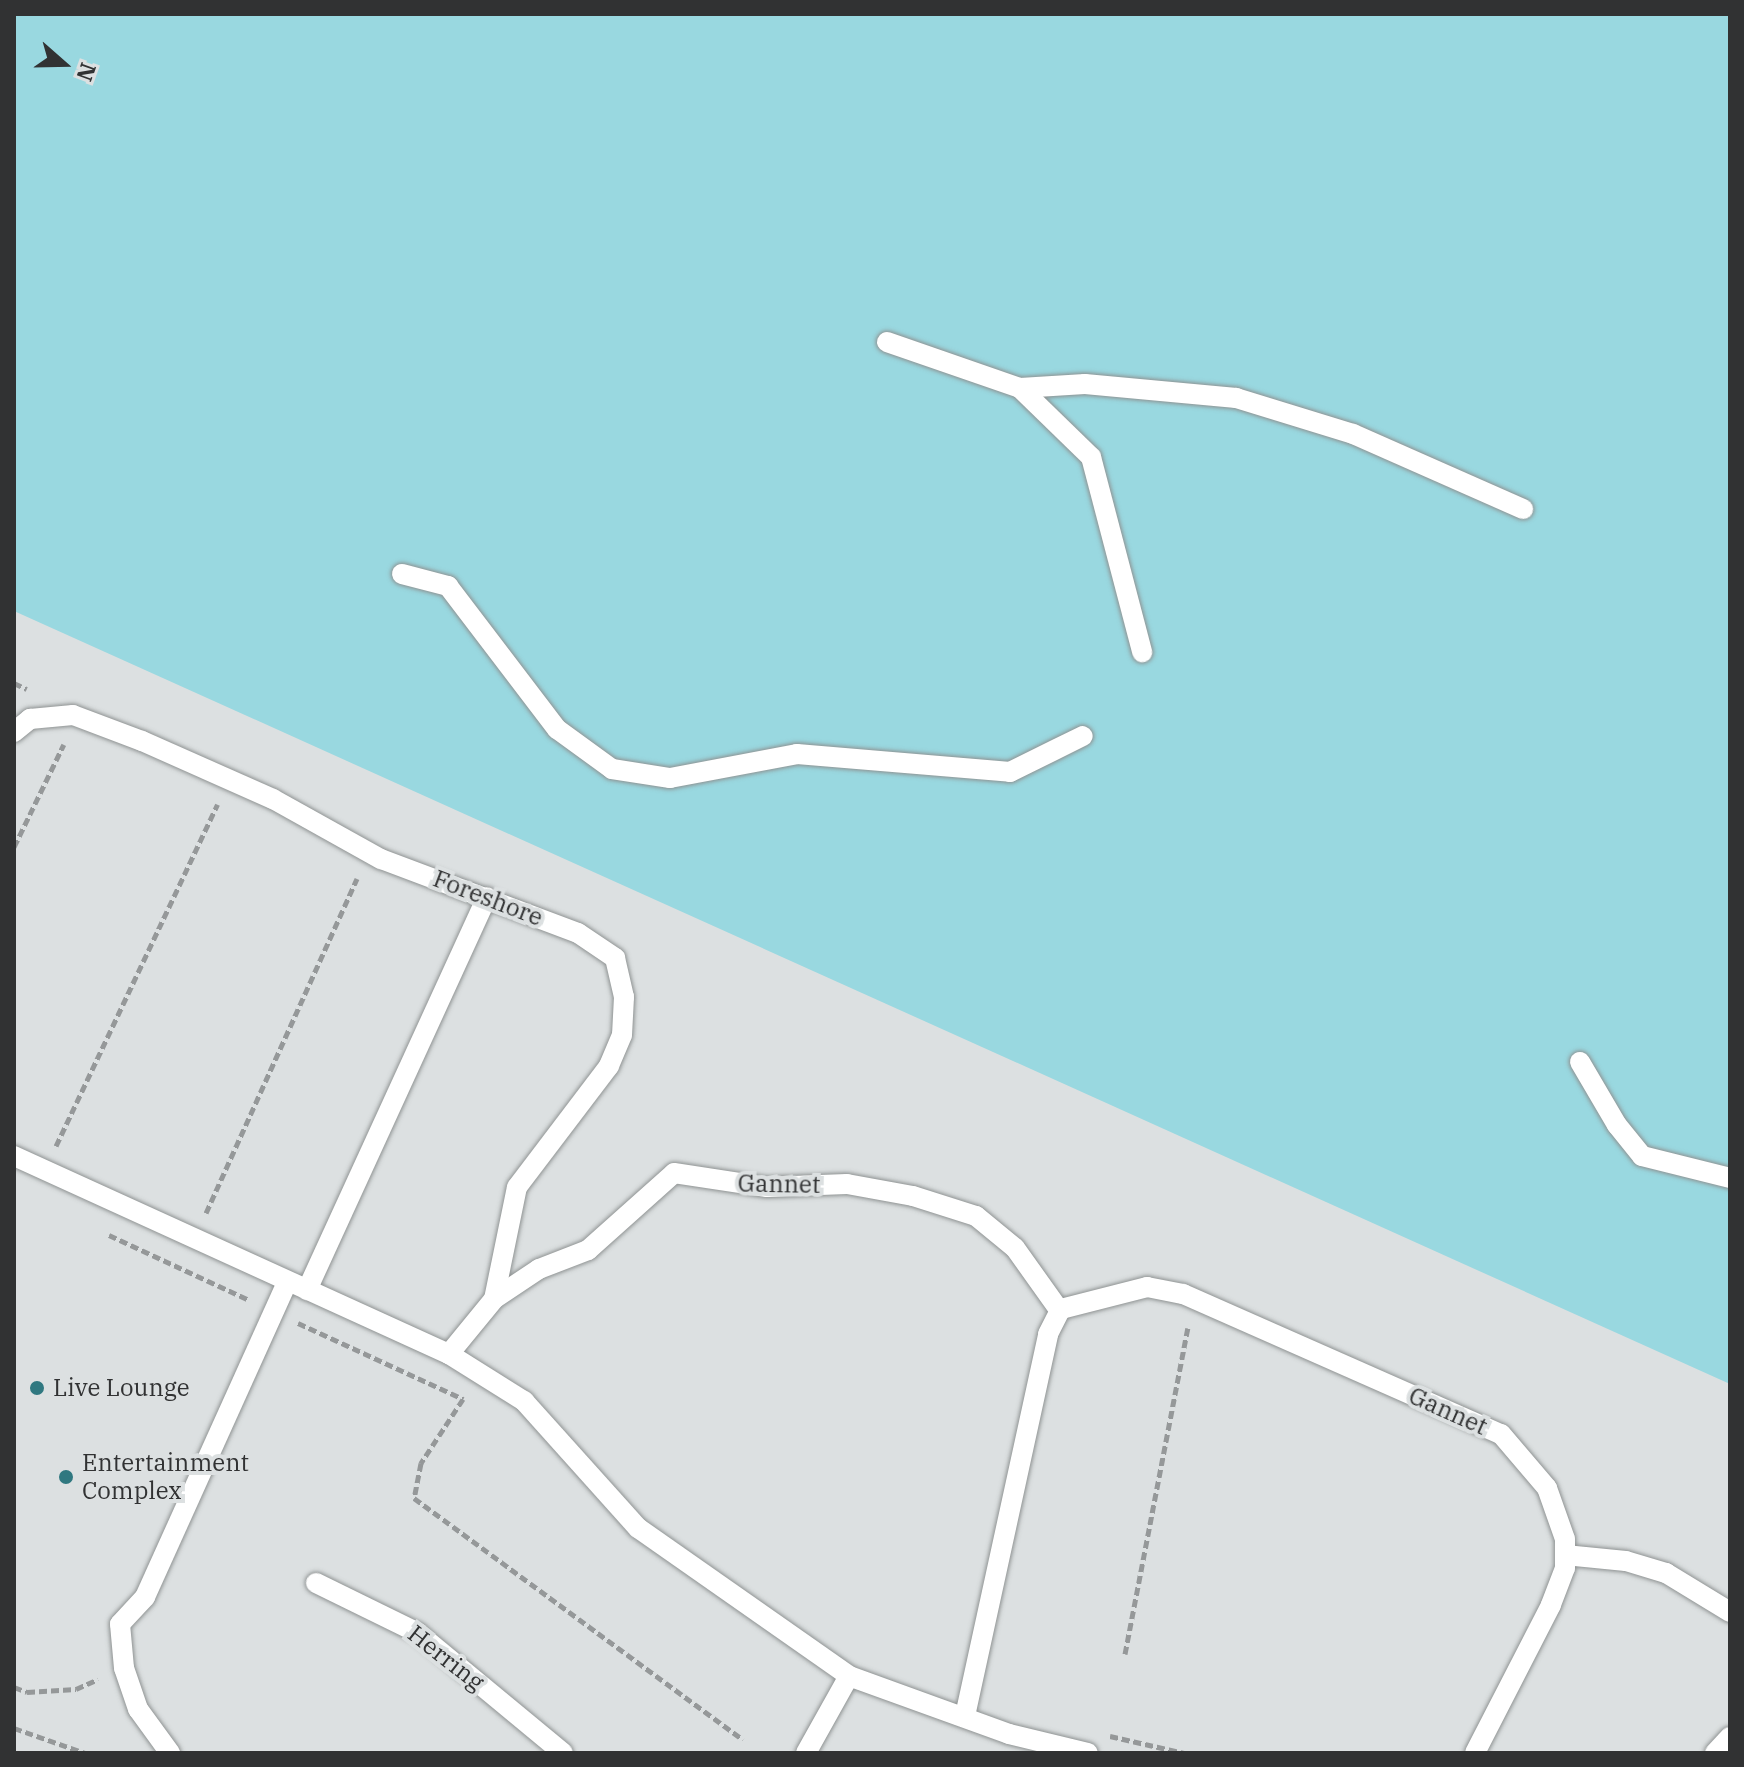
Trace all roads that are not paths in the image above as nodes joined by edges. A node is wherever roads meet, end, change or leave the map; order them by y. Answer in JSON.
{"nodes":[{"id":1,"x":887,"y":342,"type":"dead end"},
{"id":2,"x":1020,"y":388,"type":"junction"},
{"id":3,"x":1523,"y":509,"type":"dead end"},
{"id":4,"x":402,"y":574,"type":"dead end"},
{"id":5,"x":1142,"y":652,"type":"dead end"},
{"id":6,"x":14,"y":732,"type":"edge"},
{"id":7,"x":1083,"y":736,"type":"dead end"},
{"id":8,"x":487,"y":897,"type":"junction"},
{"id":9,"x":1580,"y":1062,"type":"dead end"},
{"id":10,"x":14,"y":1156,"type":"edge"},
{"id":11,"x":1730,"y":1178,"type":"edge"},
{"id":12,"x":287,"y":1283,"type":"junction"},
{"id":13,"x":307,"y":1290,"type":"junction"},
{"id":14,"x":494,"y":1299,"type":"junction"},
{"id":15,"x":1060,"y":1311,"type":"junction"},
{"id":16,"x":449,"y":1354,"type":"junction"},
{"id":17,"x":1565,"y":1555,"type":"junction"},
{"id":18,"x":316,"y":1583,"type":"dead end"},
{"id":19,"x":1730,"y":1612,"type":"edge"},
{"id":20,"x":849,"y":1676,"type":"junction"},
{"id":21,"x":965,"y":1716,"type":"junction"},
{"id":22,"x":1730,"y":1737,"type":"edge"},
{"id":23,"x":170,"y":1753,"type":"edge"},
{"id":24,"x":563,"y":1753,"type":"edge"},
{"id":25,"x":806,"y":1753,"type":"edge"},
{"id":26,"x":1088,"y":1753,"type":"edge"},
{"id":27,"x":1475,"y":1753,"type":"edge"},
{"id":28,"x":1715,"y":1753,"type":"edge"}],
"edges":[{"from":1,"to":2,"type":"lane"},
{"from":2,"to":3,"type":"lane"},
{"from":2,"to":5,"type":"lane"},
{"from":4,"to":7,"type":"lane"},
{"from":6,"to":8,"type":"lane","name":"Foreshore"},
{"from":8,"to":13,"type":"lane"},
{"from":8,"to":14,"type":"lane","name":"Foreshore"},
{"from":9,"to":11,"type":"lane"},
{"from":10,"to":12,"type":"lane"},
{"from":12,"to":13,"type":"lane"},
{"from":12,"to":23,"type":"lane"},
{"from":13,"to":16,"type":"lane"},
{"from":14,"to":15,"type":"lane","name":"Gannet"},
{"from":14,"to":16,"type":"lane"},
{"from":15,"to":17,"type":"lane","name":"Gannet"},
{"from":15,"to":21,"type":"lane"},
{"from":16,"to":20,"type":"lane"},
{"from":17,"to":19,"type":"lane"},
{"from":17,"to":27,"type":"lane","name":"Gannet"},
{"from":18,"to":24,"type":"lane","name":"Herring"},
{"from":20,"to":21,"type":"lane"},
{"from":20,"to":25,"type":"lane"},
{"from":21,"to":26,"type":"lane"},
{"from":22,"to":28,"type":"lane"}]}
